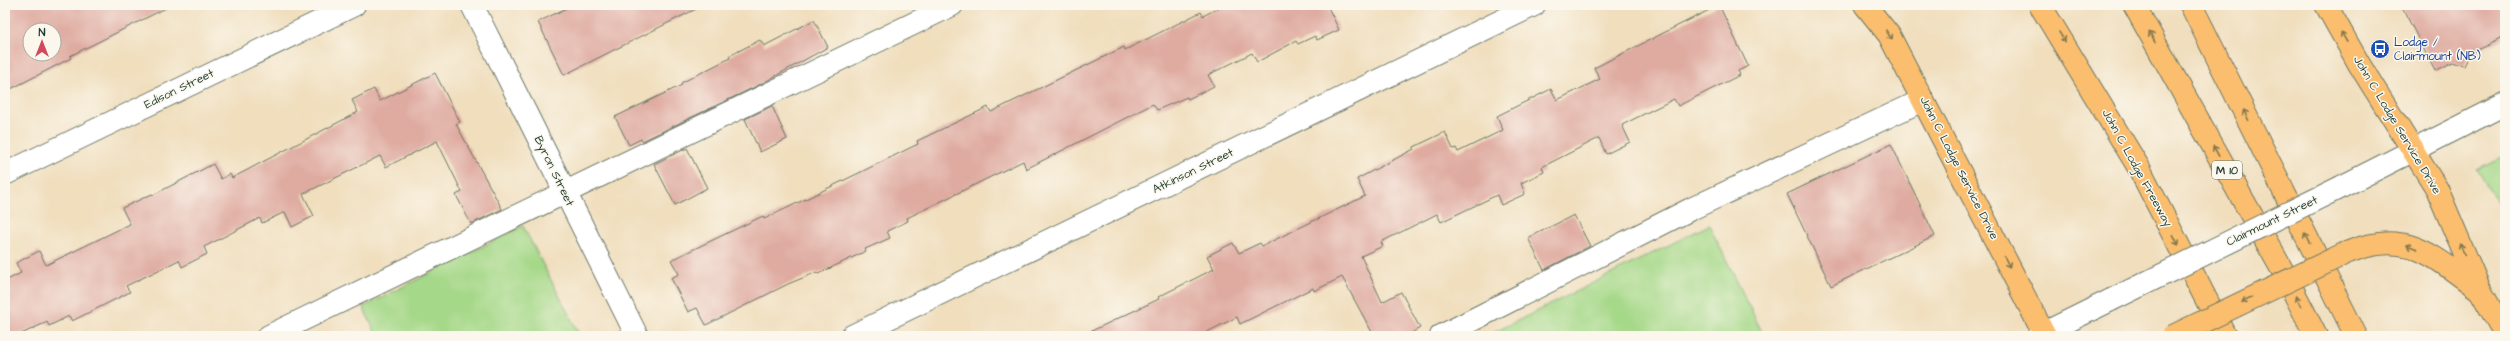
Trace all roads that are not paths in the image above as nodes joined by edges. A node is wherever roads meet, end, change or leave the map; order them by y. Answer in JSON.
{"nodes":[{"id":1,"x":354,"y":5,"type":"edge"},
{"id":2,"x":472,"y":5,"type":"edge"},
{"id":3,"x":952,"y":5,"type":"edge"},
{"id":4,"x":1534,"y":5,"type":"edge"},
{"id":5,"x":1865,"y":5,"type":"edge"},
{"id":6,"x":2040,"y":5,"type":"edge"},
{"id":7,"x":2134,"y":5,"type":"edge"},
{"id":8,"x":2191,"y":5,"type":"edge"},
{"id":9,"x":2326,"y":5,"type":"edge"},
{"id":10,"x":1923,"y":100,"type":"junction"},
{"id":11,"x":2505,"y":104,"type":"edge"},
{"id":12,"x":2412,"y":150,"type":"junction"},
{"id":13,"x":5,"y":174,"type":"edge"},
{"id":14,"x":565,"y":191,"type":"junction"},
{"id":15,"x":2480,"y":290,"type":"junction"},
{"id":16,"x":2505,"y":334,"type":"edge"},
{"id":17,"x":2042,"y":335,"type":"edge"},
{"id":18,"x":269,"y":336,"type":"edge"},
{"id":19,"x":637,"y":336,"type":"edge"},
{"id":20,"x":852,"y":336,"type":"edge"},
{"id":21,"x":1441,"y":336,"type":"edge"},
{"id":22,"x":2173,"y":336,"type":"edge"},
{"id":23,"x":2225,"y":336,"type":"edge"},
{"id":24,"x":2316,"y":336,"type":"edge"},
{"id":25,"x":2356,"y":336,"type":"edge"}],
"edges":[{"from":1,"to":13,"type":"street","name":"Edison Street"},
{"from":2,"to":14,"type":"street","name":"Byron Street"},
{"from":3,"to":14,"type":"street"},
{"from":4,"to":20,"type":"street","name":"Atkinson Street"},
{"from":5,"to":10,"type":"main road","name":"John C Lodge Service Drive","one_way":true},
{"from":6,"to":23,"type":"main road","name":"John C Lodge Freeway","one_way":true},
{"from":24,"to":7,"type":"main road","number":"M 10","one_way":true},
{"from":25,"to":8,"type":"main road","one_way":true},
{"from":12,"to":9,"type":"main road","name":"John C Lodge Service Drive","one_way":true},
{"from":10,"to":17,"type":"main road","name":"John C Lodge Service Drive","one_way":true},
{"from":10,"to":21,"type":"street"},
{"from":11,"to":12,"type":"street","name":"Clairmount Street"},
{"from":15,"to":12,"type":"main road","name":"John C Lodge Service Drive","one_way":true},
{"from":12,"to":17,"type":"street","name":"Clairmount Street","bridge":true},
{"from":14,"to":18,"type":"street"},
{"from":14,"to":19,"type":"street","name":"Byron Street"},
{"from":15,"to":16,"type":"main road","name":"John C Lodge Service Drive"},
{"from":15,"to":22,"type":"main road","one_way":true,"bridge":true}]}
